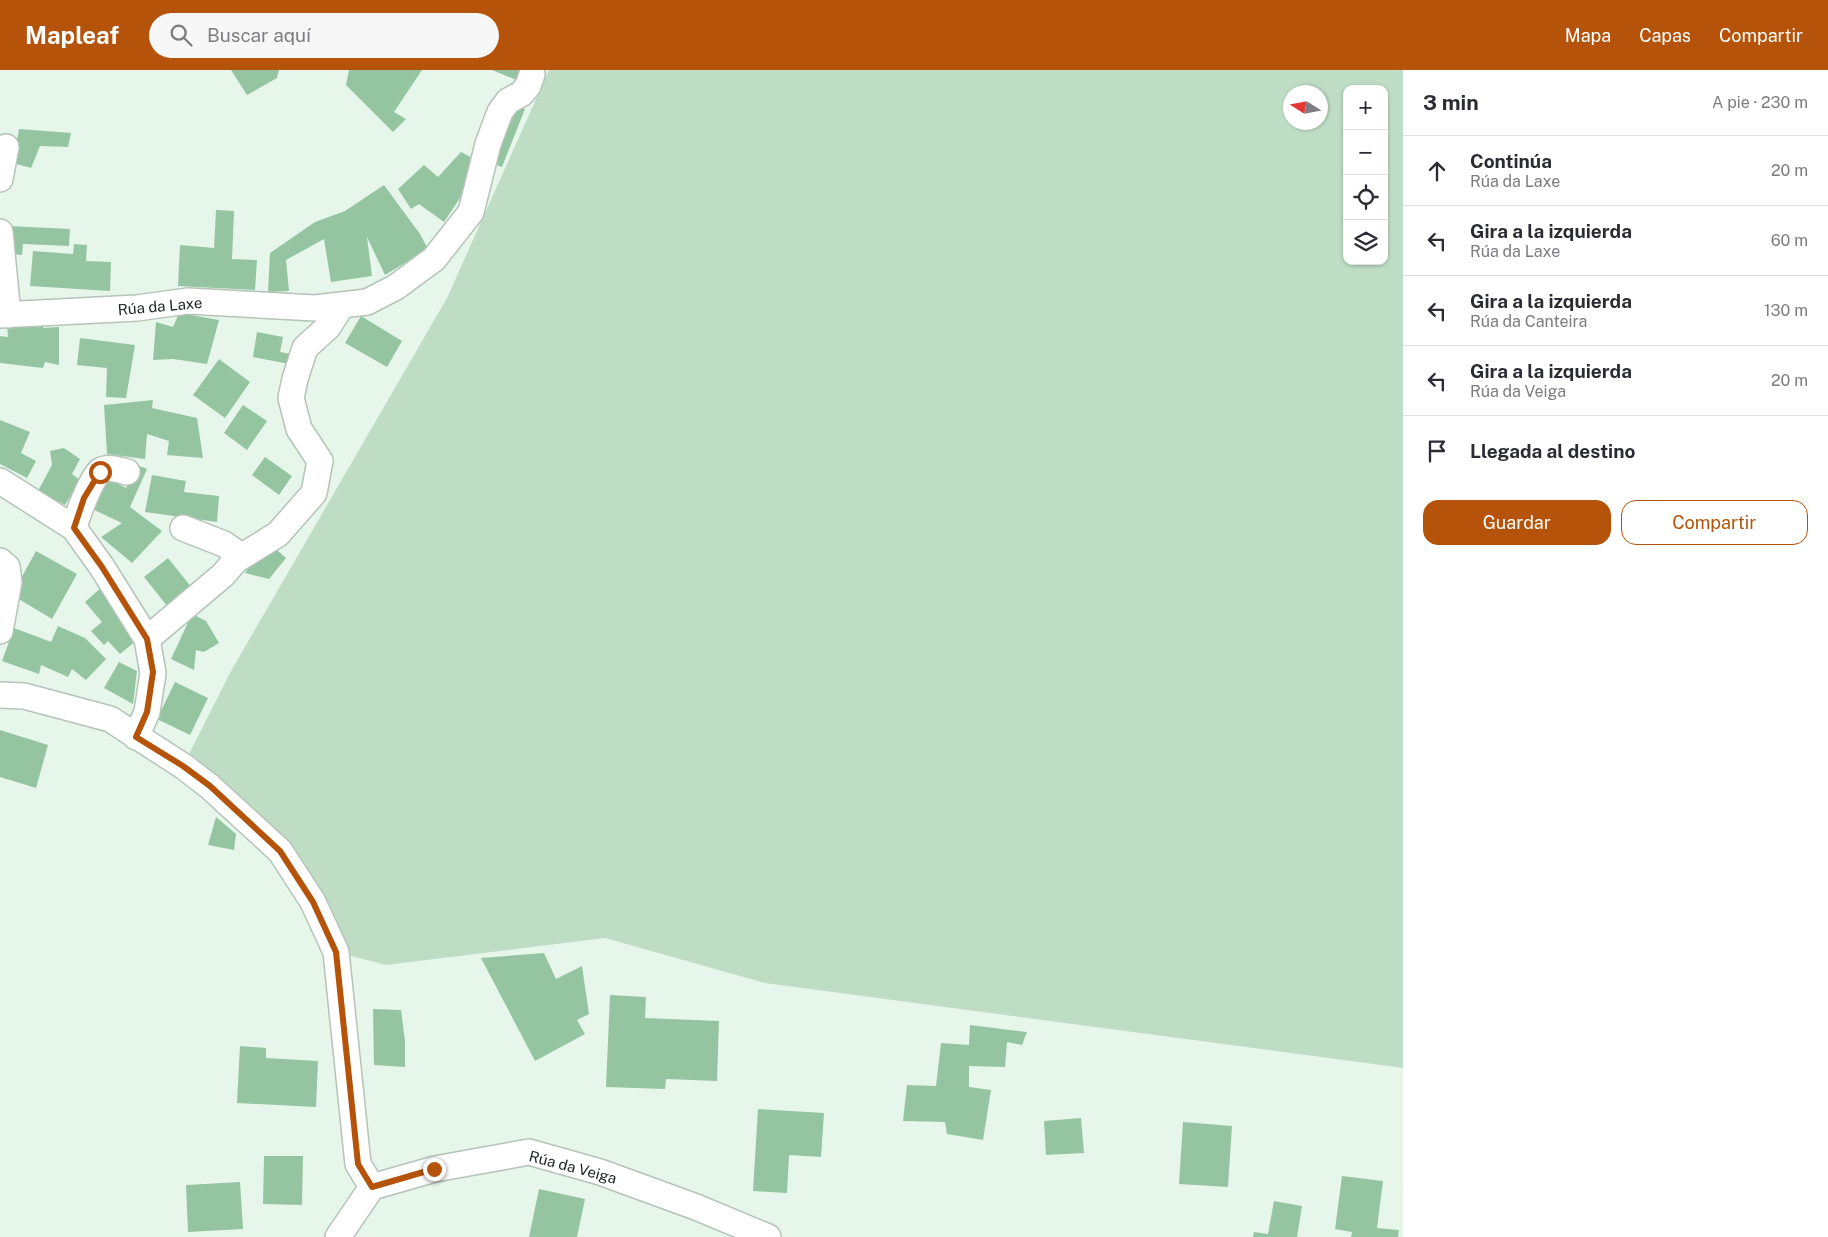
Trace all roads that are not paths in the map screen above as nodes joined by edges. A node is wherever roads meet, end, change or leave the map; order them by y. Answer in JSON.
{"nodes":[{"id":1,"x":532,"y":74,"type":"dead end"},
{"id":2,"x":6,"y":147,"type":"dead end"},
{"id":3,"x":0,"y":179,"type":"edge"},
{"id":4,"x":0,"y":232,"type":"edge"},
{"id":5,"x":342,"y":305,"type":"junction"},
{"id":6,"x":4,"y":315,"type":"edge"},
{"id":7,"x":127,"y":472,"type":"dead end"},
{"id":8,"x":0,"y":481,"type":"edge"},
{"id":9,"x":74,"y":528,"type":"junction"},
{"id":10,"x":184,"y":528,"type":"dead end"},
{"id":11,"x":236,"y":560,"type":"junction"},
{"id":12,"x":0,"y":561,"type":"edge"},
{"id":13,"x":0,"y":631,"type":"edge"},
{"id":14,"x":147,"y":639,"type":"junction"},
{"id":15,"x":0,"y":695,"type":"edge"},
{"id":16,"x":136,"y":737,"type":"junction"},
{"id":17,"x":372,"y":1187,"type":"junction"},
{"id":18,"x":338,"y":1237,"type":"edge"},
{"id":19,"x":768,"y":1237,"type":"edge"}],
"edges":[{"from":1,"to":5,"type":"street","name":"Rúa da Laxe"},
{"from":2,"to":3,"type":"street"},
{"from":4,"to":6,"type":"street","name":"Rúa da Laxe"},
{"from":5,"to":6,"type":"street","name":"Rúa da Laxe"},
{"from":5,"to":11,"type":"street"},
{"from":7,"to":9,"type":"street"},
{"from":8,"to":9,"type":"street"},
{"from":9,"to":14,"type":"street"},
{"from":10,"to":11,"type":"street"},
{"from":11,"to":14,"type":"street"},
{"from":12,"to":13,"type":"street"},
{"from":14,"to":16,"type":"street"},
{"from":15,"to":16,"type":"street"},
{"from":16,"to":17,"type":"street"},
{"from":17,"to":18,"type":"street"},
{"from":17,"to":19,"type":"street","name":"Rúa da Veiga"}]}
